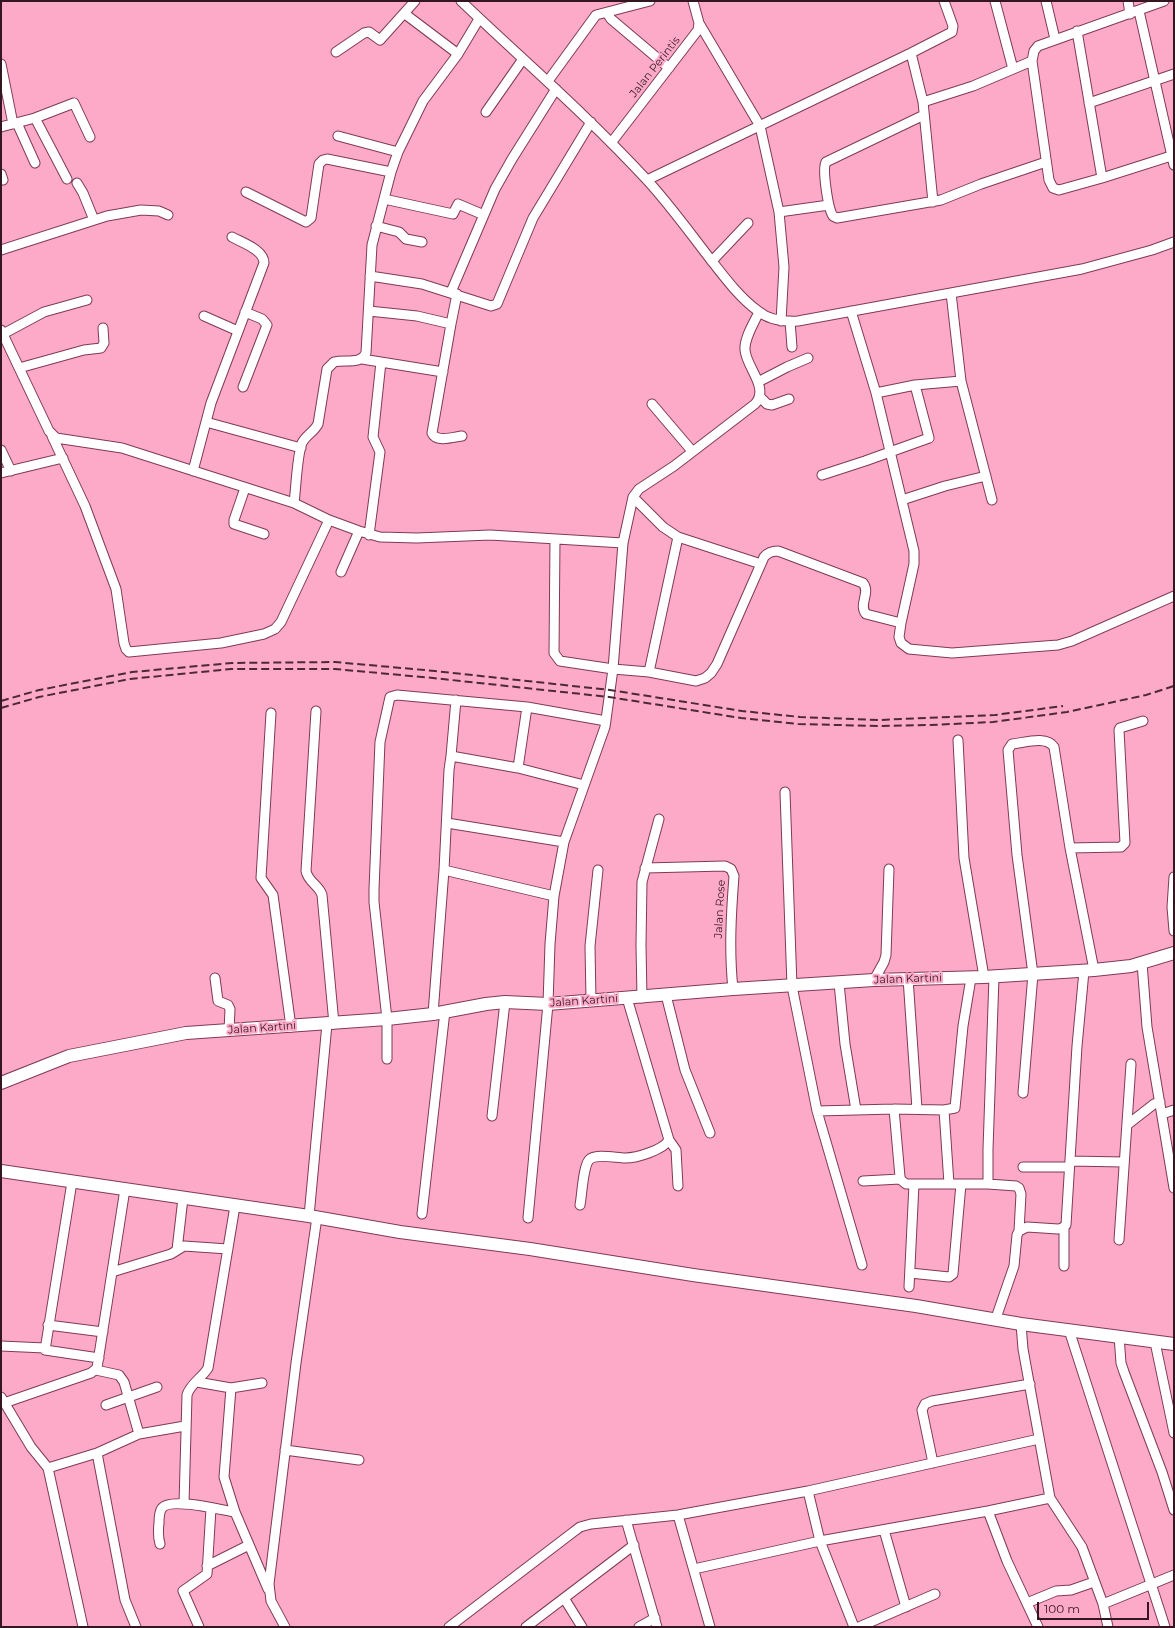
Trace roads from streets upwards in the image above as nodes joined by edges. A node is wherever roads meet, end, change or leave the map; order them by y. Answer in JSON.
{"nodes":[{"id":1,"x":415,"y":1,"type":"edge"},
{"id":2,"x":461,"y":1,"type":"edge"},
{"id":3,"x":650,"y":1,"type":"edge"},
{"id":4,"x":693,"y":1,"type":"edge"},
{"id":5,"x":944,"y":1,"type":"edge"},
{"id":6,"x":995,"y":1,"type":"edge"},
{"id":7,"x":1046,"y":1,"type":"edge"},
{"id":8,"x":1128,"y":1,"type":"edge"},
{"id":9,"x":1164,"y":1,"type":"edge"},
{"id":10,"x":1139,"y":11,"type":"junction"},
{"id":11,"x":607,"y":13,"type":"junction"},
{"id":12,"x":405,"y":14,"type":"junction"},
{"id":13,"x":1130,"y":14,"type":"junction"},
{"id":14,"x":479,"y":19,"type":"junction"},
{"id":15,"x":699,"y":23,"type":"junction"},
{"id":16,"x":1078,"y":31,"type":"junction"},
{"id":17,"x":1055,"y":39,"type":"junction"},
{"id":18,"x":336,"y":52,"type":"dead end"},
{"id":19,"x":911,"y":53,"type":"junction"},
{"id":20,"x":458,"y":54,"type":"junction"},
{"id":21,"x":524,"y":59,"type":"junction"},
{"id":22,"x":1032,"y":61,"type":"junction"},
{"id":23,"x":1,"y":64,"type":"edge"},
{"id":24,"x":669,"y":68,"type":"junction"},
{"id":25,"x":1013,"y":69,"type":"junction"},
{"id":26,"x":1174,"y":74,"type":"edge"},
{"id":27,"x":548,"y":81,"type":"junction"},
{"id":28,"x":1155,"y":82,"type":"junction"},
{"id":29,"x":556,"y":89,"type":"junction"},
{"id":30,"x":923,"y":102,"type":"junction"},
{"id":31,"x":1089,"y":103,"type":"junction"},
{"id":32,"x":486,"y":112,"type":"dead end"},
{"id":33,"x":924,"y":115,"type":"junction"},
{"id":34,"x":35,"y":118,"type":"junction"},
{"id":35,"x":591,"y":122,"type":"junction"},
{"id":36,"x":15,"y":124,"type":"junction"},
{"id":37,"x":760,"y":126,"type":"junction"},
{"id":38,"x":1,"y":127,"type":"edge"},
{"id":39,"x":338,"y":136,"type":"dead end"},
{"id":40,"x":90,"y":137,"type":"dead end"},
{"id":41,"x":611,"y":143,"type":"junction"},
{"id":42,"x":398,"y":152,"type":"junction"},
{"id":43,"x":1173,"y":158,"type":"edge"},
{"id":44,"x":1046,"y":162,"type":"junction"},
{"id":45,"x":35,"y":163,"type":"dead end"},
{"id":46,"x":391,"y":172,"type":"junction"},
{"id":47,"x":1102,"y":178,"type":"junction"},
{"id":48,"x":67,"y":179,"type":"dead end"},
{"id":49,"x":647,"y":180,"type":"junction"},
{"id":50,"x":77,"y":183,"type":"dead end"},
{"id":51,"x":246,"y":192,"type":"dead end"},
{"id":52,"x":384,"y":199,"type":"junction"},
{"id":53,"x":933,"y":202,"type":"junction"},
{"id":54,"x":830,"y":205,"type":"junction"},
{"id":55,"x":779,"y":212,"type":"junction"},
{"id":56,"x":168,"y":215,"type":"dead end"},
{"id":57,"x":484,"y":215,"type":"junction"},
{"id":58,"x":94,"y":220,"type":"junction"},
{"id":59,"x":748,"y":222,"type":"dead end"},
{"id":60,"x":376,"y":226,"type":"junction"},
{"id":61,"x":232,"y":238,"type":"dead end"},
{"id":62,"x":422,"y":242,"type":"dead end"},
{"id":63,"x":1174,"y":242,"type":"edge"},
{"id":64,"x":1,"y":250,"type":"edge"},
{"id":65,"x":712,"y":260,"type":"junction"},
{"id":66,"x":370,"y":276,"type":"junction"},
{"id":67,"x":454,"y":293,"type":"junction"},
{"id":68,"x":951,"y":293,"type":"junction"},
{"id":69,"x":87,"y":300,"type":"dead end"},
{"id":70,"x":369,"y":311,"type":"junction"},
{"id":71,"x":851,"y":311,"type":"junction"},
{"id":72,"x":245,"y":312,"type":"junction"},
{"id":73,"x":759,"y":312,"type":"junction"},
{"id":74,"x":204,"y":316,"type":"dead end"},
{"id":75,"x":785,"y":321,"type":"junction"},
{"id":76,"x":451,"y":324,"type":"junction"},
{"id":77,"x":103,"y":328,"type":"dead end"},
{"id":78,"x":238,"y":330,"type":"junction"},
{"id":79,"x":2,"y":332,"type":"edge"},
{"id":80,"x":792,"y":347,"type":"dead end"},
{"id":81,"x":808,"y":358,"type":"dead end"},
{"id":82,"x":362,"y":359,"type":"junction"},
{"id":83,"x":381,"y":362,"type":"junction"},
{"id":84,"x":19,"y":368,"type":"junction"},
{"id":85,"x":443,"y":372,"type":"junction"},
{"id":86,"x":961,"y":381,"type":"junction"},
{"id":87,"x":758,"y":382,"type":"junction"},
{"id":88,"x":915,"y":385,"type":"junction"},
{"id":89,"x":243,"y":387,"type":"dead end"},
{"id":90,"x":876,"y":393,"type":"junction"},
{"id":91,"x":760,"y":397,"type":"junction"},
{"id":92,"x":789,"y":399,"type":"dead end"},
{"id":93,"x":652,"y":404,"type":"dead end"},
{"id":94,"x":206,"y":422,"type":"junction"},
{"id":95,"x":52,"y":436,"type":"junction"},
{"id":96,"x":462,"y":436,"type":"dead end"},
{"id":97,"x":301,"y":448,"type":"junction"},
{"id":98,"x":1,"y":450,"type":"edge"},
{"id":99,"x":692,"y":452,"type":"junction"},
{"id":100,"x":890,"y":452,"type":"junction"},
{"id":101,"x":63,"y":458,"type":"junction"},
{"id":102,"x":193,"y":470,"type":"junction"},
{"id":103,"x":11,"y":471,"type":"junction"},
{"id":104,"x":1,"y":473,"type":"edge"},
{"id":105,"x":822,"y":475,"type":"dead end"},
{"id":106,"x":986,"y":476,"type":"junction"},
{"id":107,"x":245,"y":488,"type":"junction"},
{"id":108,"x":633,"y":497,"type":"junction"},
{"id":109,"x":902,"y":500,"type":"junction"},
{"id":110,"x":992,"y":500,"type":"dead end"},
{"id":111,"x":294,"y":503,"type":"junction"},
{"id":112,"x":329,"y":520,"type":"junction"},
{"id":113,"x":359,"y":531,"type":"junction"},
{"id":114,"x":264,"y":534,"type":"dead end"},
{"id":115,"x":370,"y":535,"type":"junction"},
{"id":116,"x":678,"y":537,"type":"junction"},
{"id":117,"x":555,"y":539,"type":"junction"},
{"id":118,"x":623,"y":543,"type":"junction"},
{"id":119,"x":761,"y":564,"type":"junction"},
{"id":120,"x":341,"y":572,"type":"dead end"},
{"id":121,"x":1174,"y":596,"type":"edge"},
{"id":122,"x":901,"y":623,"type":"junction"},
{"id":123,"x":613,"y":669,"type":"junction"},
{"id":124,"x":649,"y":672,"type":"junction"},
{"id":125,"x":456,"y":700,"type":"junction"},
{"id":126,"x":527,"y":707,"type":"junction"},
{"id":127,"x":316,"y":711,"type":"dead end"},
{"id":128,"x":271,"y":713,"type":"dead end"},
{"id":129,"x":606,"y":721,"type":"junction"},
{"id":130,"x":1143,"y":721,"type":"dead end"},
{"id":131,"x":958,"y":740,"type":"dead end"},
{"id":132,"x":451,"y":756,"type":"junction"},
{"id":133,"x":518,"y":768,"type":"junction"},
{"id":134,"x":584,"y":785,"type":"junction"},
{"id":135,"x":785,"y":792,"type":"dead end"},
{"id":136,"x":659,"y":819,"type":"dead end"},
{"id":137,"x":447,"y":823,"type":"junction"},
{"id":138,"x":564,"y":842,"type":"junction"},
{"id":139,"x":1070,"y":848,"type":"junction"},
{"id":140,"x":645,"y":868,"type":"junction"},
{"id":141,"x":889,"y":869,"type":"dead end"},
{"id":142,"x":444,"y":870,"type":"junction"},
{"id":143,"x":598,"y":870,"type":"dead end"},
{"id":144,"x":1174,"y":877,"type":"edge"},
{"id":145,"x":554,"y":896,"type":"junction"},
{"id":146,"x":1174,"y":931,"type":"edge"},
{"id":147,"x":1174,"y":953,"type":"edge"},
{"id":148,"x":1142,"y":963,"type":"junction"},
{"id":149,"x":1089,"y":970,"type":"junction"},
{"id":150,"x":1033,"y":974,"type":"junction"},
{"id":151,"x":989,"y":977,"type":"junction"},
{"id":152,"x":215,"y":978,"type":"dead end"},
{"id":153,"x":908,"y":978,"type":"junction"},
{"id":154,"x":971,"y":978,"type":"junction"},
{"id":155,"x":874,"y":980,"type":"junction"},
{"id":156,"x":839,"y":983,"type":"junction"},
{"id":157,"x":792,"y":986,"type":"junction"},
{"id":158,"x":733,"y":989,"type":"junction"},
{"id":159,"x":666,"y":995,"type":"junction"},
{"id":160,"x":627,"y":998,"type":"junction"},
{"id":161,"x":642,"y":998,"type":"junction"},
{"id":162,"x":591,"y":1000,"type":"junction"},
{"id":163,"x":505,"y":1002,"type":"junction"},
{"id":164,"x":548,"y":1004,"type":"junction"},
{"id":165,"x":445,"y":1011,"type":"junction"},
{"id":166,"x":433,"y":1014,"type":"junction"},
{"id":167,"x":387,"y":1019,"type":"junction"},
{"id":168,"x":331,"y":1024,"type":"junction"},
{"id":169,"x":291,"y":1027,"type":"junction"},
{"id":170,"x":229,"y":1030,"type":"junction"},
{"id":171,"x":387,"y":1059,"type":"dead end"},
{"id":172,"x":1131,"y":1064,"type":"dead end"},
{"id":173,"x":1,"y":1083,"type":"edge"},
{"id":174,"x":1023,"y":1093,"type":"dead end"},
{"id":175,"x":1160,"y":1102,"type":"junction"},
{"id":176,"x":894,"y":1109,"type":"junction"},
{"id":177,"x":917,"y":1109,"type":"junction"},
{"id":178,"x":856,"y":1110,"type":"junction"},
{"id":179,"x":944,"y":1110,"type":"junction"},
{"id":180,"x":1174,"y":1110,"type":"edge"},
{"id":181,"x":817,"y":1111,"type":"junction"},
{"id":182,"x":1162,"y":1114,"type":"junction"},
{"id":183,"x":492,"y":1116,"type":"dead end"},
{"id":184,"x":1127,"y":1125,"type":"junction"},
{"id":185,"x":710,"y":1133,"type":"dead end"},
{"id":186,"x":669,"y":1140,"type":"junction"},
{"id":187,"x":1124,"y":1162,"type":"junction"},
{"id":188,"x":1070,"y":1164,"type":"junction"},
{"id":189,"x":1023,"y":1167,"type":"dead end"},
{"id":190,"x":1,"y":1170,"type":"edge"},
{"id":191,"x":900,"y":1179,"type":"junction"},
{"id":192,"x":863,"y":1181,"type":"dead end"},
{"id":193,"x":72,"y":1182,"type":"junction"},
{"id":194,"x":914,"y":1184,"type":"junction"},
{"id":195,"x":949,"y":1184,"type":"junction"},
{"id":196,"x":961,"y":1184,"type":"junction"},
{"id":197,"x":988,"y":1184,"type":"junction"},
{"id":198,"x":678,"y":1186,"type":"dead end"},
{"id":199,"x":1174,"y":1188,"type":"edge"},
{"id":200,"x":125,"y":1189,"type":"junction"},
{"id":201,"x":184,"y":1198,"type":"junction"},
{"id":202,"x":580,"y":1205,"type":"dead end"},
{"id":203,"x":235,"y":1206,"type":"junction"},
{"id":204,"x":422,"y":1214,"type":"dead end"},
{"id":205,"x":313,"y":1217,"type":"junction"},
{"id":206,"x":528,"y":1218,"type":"dead end"},
{"id":207,"x":1064,"y":1227,"type":"junction"},
{"id":208,"x":1019,"y":1231,"type":"junction"},
{"id":209,"x":1119,"y":1240,"type":"dead end"},
{"id":210,"x":228,"y":1249,"type":"junction"},
{"id":211,"x":177,"y":1250,"type":"junction"},
{"id":212,"x":862,"y":1265,"type":"dead end"},
{"id":213,"x":1064,"y":1266,"type":"dead end"},
{"id":214,"x":112,"y":1272,"type":"junction"},
{"id":215,"x":910,"y":1273,"type":"junction"},
{"id":216,"x":909,"y":1287,"type":"dead end"},
{"id":217,"x":996,"y":1318,"type":"junction"},
{"id":218,"x":1021,"y":1324,"type":"junction"},
{"id":219,"x":48,"y":1325,"type":"junction"},
{"id":220,"x":1069,"y":1330,"type":"junction"},
{"id":221,"x":103,"y":1332,"type":"junction"},
{"id":222,"x":1119,"y":1336,"type":"junction"},
{"id":223,"x":1155,"y":1342,"type":"junction"},
{"id":224,"x":1174,"y":1344,"type":"edge"},
{"id":225,"x":1,"y":1346,"type":"edge"},
{"id":226,"x":45,"y":1348,"type":"junction"},
{"id":227,"x":99,"y":1358,"type":"junction"},
{"id":228,"x":96,"y":1370,"type":"junction"},
{"id":229,"x":196,"y":1382,"type":"junction"},
{"id":230,"x":262,"y":1383,"type":"dead end"},
{"id":231,"x":1030,"y":1384,"type":"junction"},
{"id":232,"x":157,"y":1387,"type":"dead end"},
{"id":233,"x":231,"y":1388,"type":"junction"},
{"id":234,"x":128,"y":1398,"type":"junction"},
{"id":235,"x":2,"y":1400,"type":"edge"},
{"id":236,"x":106,"y":1405,"type":"dead end"},
{"id":237,"x":185,"y":1426,"type":"junction"},
{"id":238,"x":1174,"y":1433,"type":"edge"},
{"id":239,"x":139,"y":1434,"type":"junction"},
{"id":240,"x":1039,"y":1439,"type":"junction"},
{"id":241,"x":285,"y":1450,"type":"junction"},
{"id":242,"x":97,"y":1453,"type":"junction"},
{"id":243,"x":359,"y":1460,"type":"dead end"},
{"id":244,"x":933,"y":1463,"type":"junction"},
{"id":245,"x":48,"y":1468,"type":"junction"},
{"id":246,"x":808,"y":1491,"type":"junction"},
{"id":247,"x":1050,"y":1498,"type":"junction"},
{"id":248,"x":184,"y":1504,"type":"junction"},
{"id":249,"x":211,"y":1508,"type":"junction"},
{"id":250,"x":1174,"y":1510,"type":"edge"},
{"id":251,"x":988,"y":1511,"type":"junction"},
{"id":252,"x":235,"y":1512,"type":"junction"},
{"id":253,"x":678,"y":1515,"type":"junction"},
{"id":254,"x":626,"y":1520,"type":"junction"},
{"id":255,"x":884,"y":1530,"type":"junction"},
{"id":256,"x":820,"y":1541,"type":"junction"},
{"id":257,"x":160,"y":1544,"type":"dead end"},
{"id":258,"x":249,"y":1545,"type":"junction"},
{"id":259,"x":634,"y":1545,"type":"junction"},
{"id":260,"x":207,"y":1566,"type":"junction"},
{"id":261,"x":694,"y":1569,"type":"junction"},
{"id":262,"x":1174,"y":1575,"type":"edge"},
{"id":263,"x":1094,"y":1582,"type":"junction"},
{"id":264,"x":1152,"y":1584,"type":"junction"},
{"id":265,"x":270,"y":1594,"type":"junction"},
{"id":266,"x":935,"y":1594,"type":"dead end"},
{"id":267,"x":564,"y":1598,"type":"junction"},
{"id":268,"x":1027,"y":1603,"type":"junction"},
{"id":269,"x":1102,"y":1604,"type":"junction"},
{"id":270,"x":906,"y":1607,"type":"junction"},
{"id":271,"x":656,"y":1623,"type":"edge"},
{"id":272,"x":83,"y":1627,"type":"edge"},
{"id":273,"x":136,"y":1627,"type":"edge"},
{"id":274,"x":199,"y":1627,"type":"edge"},
{"id":275,"x":285,"y":1627,"type":"edge"},
{"id":276,"x":449,"y":1627,"type":"edge"},
{"id":277,"x":526,"y":1627,"type":"edge"},
{"id":278,"x":582,"y":1627,"type":"edge"},
{"id":279,"x":639,"y":1627,"type":"edge"},
{"id":280,"x":710,"y":1627,"type":"edge"},
{"id":281,"x":854,"y":1627,"type":"edge"},
{"id":282,"x":859,"y":1627,"type":"edge"},
{"id":283,"x":1038,"y":1627,"type":"edge"},
{"id":284,"x":1108,"y":1627,"type":"edge"},
{"id":285,"x":1165,"y":1627,"type":"edge"}],
"edges":[{"from":1,"to":12,"type":"street"},
{"from":2,"to":14,"type":"street"},
{"from":3,"to":11,"type":"street"},
{"from":4,"to":15,"type":"street"},
{"from":5,"to":19,"type":"street"},
{"from":6,"to":25,"type":"street"},
{"from":7,"to":17,"type":"street"},
{"from":8,"to":13,"type":"street"},
{"from":9,"to":10,"type":"street"},
{"from":10,"to":13,"type":"street"},
{"from":10,"to":28,"type":"street"},
{"from":11,"to":24,"type":"street"},
{"from":11,"to":27,"type":"street"},
{"from":12,"to":18,"type":"street"},
{"from":12,"to":20,"type":"street"},
{"from":13,"to":16,"type":"street"},
{"from":14,"to":20,"type":"street"},
{"from":14,"to":21,"type":"street"},
{"from":15,"to":24,"type":"street","name":"Jalan Perintis"},
{"from":15,"to":37,"type":"street"},
{"from":16,"to":17,"type":"street"},
{"from":16,"to":31,"type":"street"},
{"from":17,"to":22,"type":"street"},
{"from":19,"to":30,"type":"street"},
{"from":19,"to":37,"type":"street"},
{"from":20,"to":42,"type":"street"},
{"from":21,"to":27,"type":"street"},
{"from":21,"to":32,"type":"street"},
{"from":22,"to":25,"type":"street"},
{"from":22,"to":44,"type":"street"},
{"from":23,"to":36,"type":"street"},
{"from":24,"to":41,"type":"street","name":"Jalan Perintis"},
{"from":25,"to":30,"type":"street"},
{"from":26,"to":28,"type":"street"},
{"from":27,"to":29,"type":"street"},
{"from":28,"to":31,"type":"street"},
{"from":28,"to":43,"type":"street"},
{"from":29,"to":35,"type":"street"},
{"from":29,"to":57,"type":"street"},
{"from":30,"to":33,"type":"street"},
{"from":31,"to":47,"type":"street"},
{"from":33,"to":53,"type":"street"},
{"from":33,"to":54,"type":"street"},
{"from":34,"to":36,"type":"street"},
{"from":34,"to":40,"type":"street"},
{"from":34,"to":48,"type":"street"},
{"from":35,"to":41,"type":"street"},
{"from":35,"to":67,"type":"street"},
{"from":36,"to":38,"type":"street"},
{"from":36,"to":45,"type":"street"},
{"from":37,"to":49,"type":"street"},
{"from":37,"to":55,"type":"street"},
{"from":39,"to":42,"type":"street"},
{"from":41,"to":49,"type":"street"},
{"from":42,"to":46,"type":"street"},
{"from":43,"to":47,"type":"street"},
{"from":44,"to":47,"type":"street"},
{"from":44,"to":53,"type":"street"},
{"from":46,"to":51,"type":"street"},
{"from":46,"to":52,"type":"street"},
{"from":49,"to":65,"type":"street"},
{"from":50,"to":58,"type":"street"},
{"from":52,"to":57,"type":"street"},
{"from":52,"to":60,"type":"street"},
{"from":53,"to":54,"type":"street"},
{"from":54,"to":55,"type":"street"},
{"from":55,"to":75,"type":"street"},
{"from":56,"to":58,"type":"street"},
{"from":57,"to":67,"type":"street"},
{"from":58,"to":64,"type":"street"},
{"from":59,"to":65,"type":"street"},
{"from":60,"to":62,"type":"street"},
{"from":60,"to":66,"type":"street"},
{"from":61,"to":72,"type":"street"},
{"from":63,"to":68,"type":"street"},
{"from":65,"to":73,"type":"street"},
{"from":66,"to":67,"type":"street"},
{"from":66,"to":70,"type":"street"},
{"from":67,"to":76,"type":"street"},
{"from":68,"to":71,"type":"street"},
{"from":68,"to":86,"type":"street"},
{"from":69,"to":79,"type":"street"},
{"from":70,"to":76,"type":"street"},
{"from":70,"to":82,"type":"street"},
{"from":71,"to":75,"type":"street"},
{"from":71,"to":90,"type":"street"},
{"from":72,"to":78,"type":"street"},
{"from":72,"to":89,"type":"street"},
{"from":73,"to":75,"type":"street"},
{"from":73,"to":87,"type":"street"},
{"from":74,"to":78,"type":"street"},
{"from":75,"to":80,"type":"street"},
{"from":76,"to":85,"type":"street"},
{"from":77,"to":84,"type":"street"},
{"from":78,"to":94,"type":"street"},
{"from":79,"to":84,"type":"street"},
{"from":81,"to":87,"type":"street"},
{"from":82,"to":83,"type":"street"},
{"from":82,"to":97,"type":"street"},
{"from":83,"to":85,"type":"street"},
{"from":83,"to":115,"type":"street"},
{"from":84,"to":95,"type":"street"},
{"from":85,"to":96,"type":"street"},
{"from":86,"to":88,"type":"street"},
{"from":86,"to":106,"type":"street"},
{"from":87,"to":91,"type":"street"},
{"from":88,"to":90,"type":"street"},
{"from":88,"to":100,"type":"street"},
{"from":90,"to":100,"type":"street"},
{"from":91,"to":92,"type":"street"},
{"from":91,"to":99,"type":"street"},
{"from":93,"to":99,"type":"street"},
{"from":94,"to":97,"type":"street"},
{"from":94,"to":102,"type":"street"},
{"from":95,"to":101,"type":"street"},
{"from":95,"to":102,"type":"street"},
{"from":97,"to":111,"type":"street"},
{"from":98,"to":103,"type":"street"},
{"from":99,"to":108,"type":"street"},
{"from":100,"to":105,"type":"street"},
{"from":100,"to":109,"type":"street"},
{"from":101,"to":103,"type":"street"},
{"from":101,"to":112,"type":"street"},
{"from":102,"to":107,"type":"street"},
{"from":103,"to":104,"type":"street"},
{"from":106,"to":109,"type":"street"},
{"from":106,"to":110,"type":"street"},
{"from":107,"to":111,"type":"street"},
{"from":107,"to":114,"type":"street"},
{"from":108,"to":116,"type":"street"},
{"from":108,"to":118,"type":"street"},
{"from":109,"to":122,"type":"street"},
{"from":111,"to":112,"type":"street"},
{"from":112,"to":113,"type":"street"},
{"from":113,"to":115,"type":"street"},
{"from":113,"to":120,"type":"street"},
{"from":115,"to":117,"type":"street"},
{"from":116,"to":119,"type":"street"},
{"from":116,"to":124,"type":"street"},
{"from":117,"to":118,"type":"street"},
{"from":117,"to":123,"type":"street"},
{"from":118,"to":123,"type":"street"},
{"from":119,"to":122,"type":"street"},
{"from":119,"to":124,"type":"street"},
{"from":121,"to":122,"type":"street"},
{"from":123,"to":124,"type":"street"},
{"from":123,"to":129,"type":"street"},
{"from":125,"to":126,"type":"street"},
{"from":125,"to":132,"type":"street"},
{"from":125,"to":167,"type":"street"},
{"from":126,"to":129,"type":"street"},
{"from":126,"to":133,"type":"street"},
{"from":127,"to":168,"type":"street"},
{"from":128,"to":169,"type":"street"},
{"from":129,"to":134,"type":"street"},
{"from":130,"to":139,"type":"street"},
{"from":131,"to":151,"type":"street"},
{"from":132,"to":133,"type":"street"},
{"from":132,"to":137,"type":"street"},
{"from":133,"to":134,"type":"street"},
{"from":134,"to":138,"type":"street"},
{"from":135,"to":157,"type":"street"},
{"from":136,"to":140,"type":"street"},
{"from":137,"to":138,"type":"street"},
{"from":137,"to":142,"type":"street"},
{"from":138,"to":145,"type":"street"},
{"from":139,"to":149,"type":"street"},
{"from":139,"to":150,"type":"street"},
{"from":140,"to":158,"type":"street","name":"Jalan Rose"},
{"from":140,"to":161,"type":"street"},
{"from":141,"to":155,"type":"street"},
{"from":142,"to":145,"type":"street"},
{"from":142,"to":166,"type":"street"},
{"from":143,"to":162,"type":"street"},
{"from":144,"to":146,"type":"street"},
{"from":145,"to":164,"type":"street"},
{"from":147,"to":148,"type":"street","name":"Jalan Kartini"},
{"from":148,"to":149,"type":"street","name":"Jalan Kartini"},
{"from":148,"to":175,"type":"street"},
{"from":149,"to":150,"type":"street","name":"Jalan Kartini"},
{"from":149,"to":188,"type":"street"},
{"from":150,"to":151,"type":"street","name":"Jalan Kartini"},
{"from":150,"to":174,"type":"street"},
{"from":151,"to":154,"type":"street","name":"Jalan Kartini"},
{"from":151,"to":197,"type":"street"},
{"from":152,"to":170,"type":"street"},
{"from":153,"to":154,"type":"street","name":"Jalan Kartini"},
{"from":153,"to":155,"type":"street","name":"Jalan Kartini"},
{"from":153,"to":177,"type":"street"},
{"from":154,"to":179,"type":"street"},
{"from":155,"to":156,"type":"street","name":"Jalan Kartini"},
{"from":156,"to":157,"type":"street","name":"Jalan Kartini"},
{"from":156,"to":178,"type":"street"},
{"from":157,"to":158,"type":"street","name":"Jalan Kartini"},
{"from":157,"to":181,"type":"street"},
{"from":158,"to":159,"type":"street","name":"Jalan Kartini"},
{"from":159,"to":161,"type":"street","name":"Jalan Kartini"},
{"from":159,"to":185,"type":"street"},
{"from":160,"to":161,"type":"street","name":"Jalan Kartini"},
{"from":160,"to":162,"type":"street","name":"Jalan Kartini"},
{"from":160,"to":186,"type":"street"},
{"from":162,"to":164,"type":"street","name":"Jalan Kartini"},
{"from":163,"to":164,"type":"street","name":"Jalan Kartini"},
{"from":163,"to":165,"type":"street","name":"Jalan Kartini"},
{"from":163,"to":183,"type":"street"},
{"from":164,"to":206,"type":"street"},
{"from":165,"to":166,"type":"street","name":"Jalan Kartini"},
{"from":165,"to":204,"type":"street"},
{"from":166,"to":167,"type":"street","name":"Jalan Kartini"},
{"from":167,"to":168,"type":"street","name":"Jalan Kartini"},
{"from":167,"to":171,"type":"street"},
{"from":168,"to":169,"type":"street","name":"Jalan Kartini"},
{"from":168,"to":205,"type":"street"},
{"from":169,"to":170,"type":"street","name":"Jalan Kartini"},
{"from":170,"to":173,"type":"street","name":"Jalan Kartini"},
{"from":172,"to":184,"type":"street"},
{"from":175,"to":182,"type":"street"},
{"from":175,"to":184,"type":"street"},
{"from":176,"to":177,"type":"street"},
{"from":176,"to":178,"type":"street"},
{"from":176,"to":191,"type":"street"},
{"from":177,"to":179,"type":"street"},
{"from":178,"to":181,"type":"street"},
{"from":179,"to":195,"type":"street"},
{"from":180,"to":182,"type":"street"},
{"from":181,"to":212,"type":"street"},
{"from":182,"to":199,"type":"street"},
{"from":184,"to":187,"type":"street"},
{"from":186,"to":198,"type":"street"},
{"from":186,"to":202,"type":"street"},
{"from":187,"to":188,"type":"street"},
{"from":187,"to":209,"type":"street"},
{"from":188,"to":189,"type":"street"},
{"from":188,"to":207,"type":"street"},
{"from":190,"to":193,"type":"street"},
{"from":191,"to":192,"type":"street"},
{"from":191,"to":194,"type":"street"},
{"from":193,"to":200,"type":"street"},
{"from":193,"to":219,"type":"street"},
{"from":194,"to":195,"type":"street"},
{"from":194,"to":215,"type":"street"},
{"from":195,"to":196,"type":"street"},
{"from":196,"to":197,"type":"street"},
{"from":196,"to":215,"type":"street"},
{"from":197,"to":208,"type":"street"},
{"from":200,"to":201,"type":"street"},
{"from":200,"to":214,"type":"street"},
{"from":201,"to":203,"type":"street"},
{"from":201,"to":211,"type":"street"},
{"from":203,"to":205,"type":"street"},
{"from":203,"to":210,"type":"street"},
{"from":205,"to":217,"type":"street"},
{"from":205,"to":241,"type":"street"},
{"from":207,"to":208,"type":"street"},
{"from":207,"to":213,"type":"street"},
{"from":208,"to":217,"type":"street"},
{"from":210,"to":211,"type":"street"},
{"from":210,"to":229,"type":"street"},
{"from":211,"to":214,"type":"street"},
{"from":214,"to":221,"type":"street"},
{"from":215,"to":216,"type":"street"},
{"from":217,"to":218,"type":"street"},
{"from":218,"to":220,"type":"street"},
{"from":218,"to":231,"type":"street"},
{"from":219,"to":221,"type":"street"},
{"from":219,"to":226,"type":"street"},
{"from":220,"to":222,"type":"street"},
{"from":220,"to":264,"type":"street"},
{"from":221,"to":227,"type":"street"},
{"from":222,"to":223,"type":"street"},
{"from":222,"to":250,"type":"street"},
{"from":223,"to":224,"type":"street"},
{"from":223,"to":238,"type":"street"},
{"from":225,"to":226,"type":"street"},
{"from":226,"to":227,"type":"street"},
{"from":227,"to":228,"type":"street"},
{"from":228,"to":234,"type":"street"},
{"from":228,"to":235,"type":"street"},
{"from":229,"to":233,"type":"street"},
{"from":229,"to":237,"type":"street"},
{"from":230,"to":233,"type":"street"},
{"from":231,"to":240,"type":"street"},
{"from":231,"to":244,"type":"street"},
{"from":232,"to":234,"type":"street"},
{"from":233,"to":252,"type":"street"},
{"from":234,"to":236,"type":"street"},
{"from":234,"to":239,"type":"street"},
{"from":235,"to":245,"type":"street"},
{"from":237,"to":239,"type":"street"},
{"from":237,"to":248,"type":"street"},
{"from":239,"to":242,"type":"street"},
{"from":240,"to":244,"type":"street"},
{"from":240,"to":247,"type":"street"},
{"from":241,"to":243,"type":"street"},
{"from":241,"to":265,"type":"street"},
{"from":242,"to":245,"type":"street"},
{"from":242,"to":273,"type":"street"},
{"from":244,"to":246,"type":"street"},
{"from":245,"to":272,"type":"street"},
{"from":246,"to":253,"type":"street"},
{"from":246,"to":256,"type":"street"},
{"from":247,"to":251,"type":"street"},
{"from":247,"to":263,"type":"street"},
{"from":248,"to":249,"type":"street"},
{"from":248,"to":257,"type":"street"},
{"from":249,"to":252,"type":"street"},
{"from":249,"to":260,"type":"street"},
{"from":251,"to":255,"type":"street"},
{"from":251,"to":268,"type":"street"},
{"from":252,"to":258,"type":"street"},
{"from":253,"to":254,"type":"street"},
{"from":253,"to":261,"type":"street"},
{"from":254,"to":259,"type":"street"},
{"from":254,"to":276,"type":"street"},
{"from":255,"to":256,"type":"street"},
{"from":255,"to":270,"type":"street"},
{"from":256,"to":261,"type":"street"},
{"from":256,"to":281,"type":"street"},
{"from":258,"to":260,"type":"street"},
{"from":258,"to":265,"type":"street"},
{"from":259,"to":267,"type":"street"},
{"from":259,"to":271,"type":"street"},
{"from":260,"to":274,"type":"street"},
{"from":261,"to":280,"type":"street"},
{"from":262,"to":264,"type":"street"},
{"from":263,"to":268,"type":"street"},
{"from":263,"to":269,"type":"street"},
{"from":264,"to":269,"type":"street"},
{"from":264,"to":285,"type":"street"},
{"from":265,"to":275,"type":"street"},
{"from":266,"to":270,"type":"street"},
{"from":267,"to":277,"type":"street"},
{"from":267,"to":278,"type":"street"},
{"from":268,"to":283,"type":"street"},
{"from":269,"to":284,"type":"street"},
{"from":270,"to":282,"type":"street"},
{"from":271,"to":279,"type":"street"}]}
